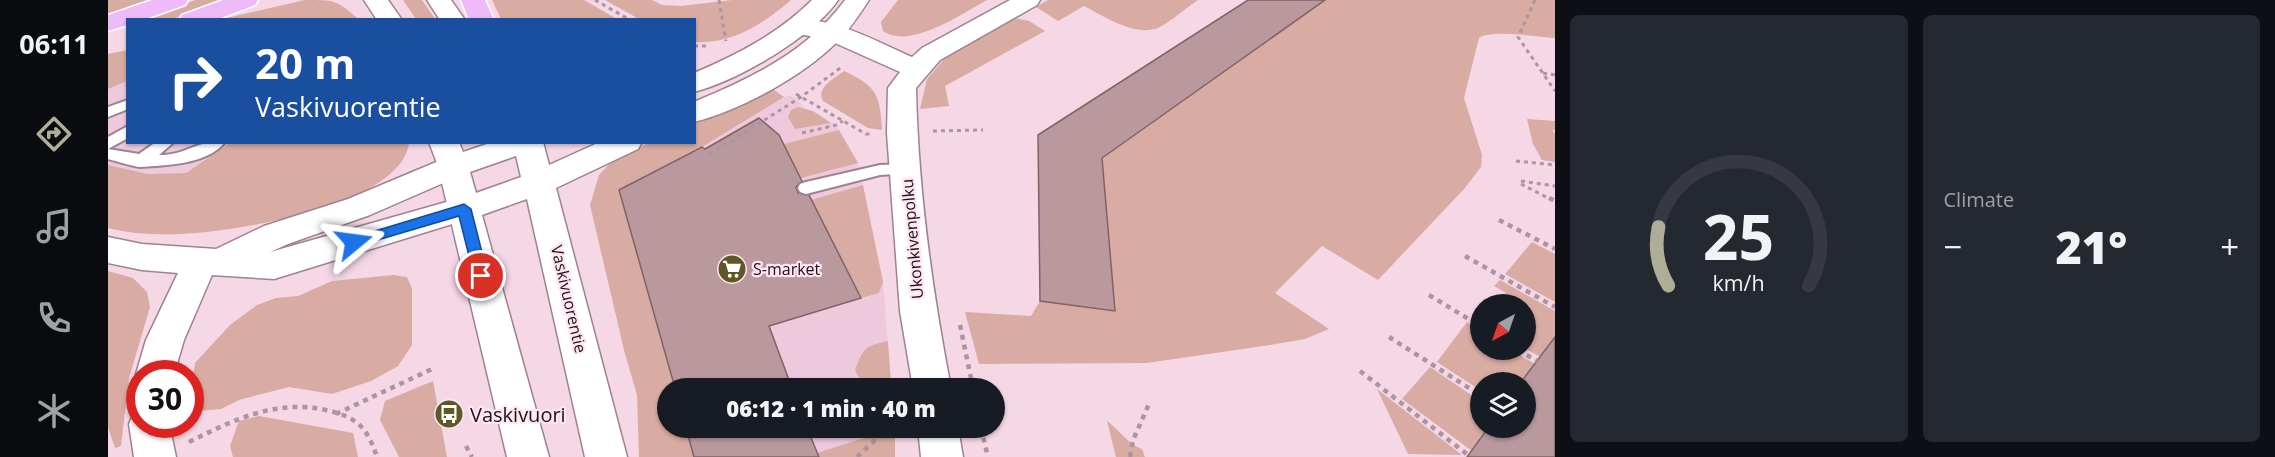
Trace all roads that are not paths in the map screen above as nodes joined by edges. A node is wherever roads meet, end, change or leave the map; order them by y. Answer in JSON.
{"nodes":[{"id":1,"x":176,"y":0,"type":"edge"},
{"id":2,"x":246,"y":0,"type":"edge"},
{"id":3,"x":376,"y":0,"type":"edge"},
{"id":4,"x":439,"y":0,"type":"edge"},
{"id":5,"x":473,"y":0,"type":"edge"},
{"id":6,"x":826,"y":0,"type":"edge"},
{"id":7,"x":857,"y":0,"type":"edge"},
{"id":8,"x":1028,"y":0,"type":"edge"},
{"id":9,"x":196,"y":18,"type":"edge"},
{"id":10,"x":389,"y":18,"type":"edge"},
{"id":11,"x":452,"y":18,"type":"edge"},
{"id":12,"x":481,"y":18,"type":"edge"},
{"id":13,"x":108,"y":23,"type":"edge"},
{"id":14,"x":796,"y":27,"type":"junction"},
{"id":15,"x":126,"y":39,"type":"edge"},
{"id":16,"x":824,"y":39,"type":"junction"},
{"id":17,"x":108,"y":44,"type":"edge"},
{"id":18,"x":909,"y":79,"type":"junction"},
{"id":19,"x":696,"y":83,"type":"edge"},
{"id":20,"x":126,"y":105,"type":"edge"},
{"id":21,"x":108,"y":112,"type":"edge"},
{"id":22,"x":696,"y":112,"type":"edge"},
{"id":23,"x":126,"y":132,"type":"edge"},
{"id":24,"x":108,"y":144,"type":"edge"},
{"id":25,"x":164,"y":144,"type":"edge"},
{"id":26,"x":214,"y":144,"type":"edge"},
{"id":27,"x":520,"y":144,"type":"edge"},
{"id":28,"x":527,"y":144,"type":"edge"},
{"id":29,"x":623,"y":144,"type":"edge"},
{"id":30,"x":108,"y":154,"type":"edge"},
{"id":31,"x":449,"y":154,"type":"edge"},
{"id":32,"x":139,"y":162,"type":"junction"},
{"id":33,"x":907,"y":169,"type":"junction"},
{"id":34,"x":538,"y":183,"type":"junction"},
{"id":35,"x":806,"y":188,"type":"dead end"},
{"id":36,"x":464,"y":209,"type":"junction"},
{"id":37,"x":108,"y":250,"type":"edge"},
{"id":38,"x":211,"y":261,"type":"junction"},
{"id":39,"x":159,"y":360,"type":"edge"},
{"id":40,"x":930,"y":378,"type":"edge"},
{"id":41,"x":160,"y":438,"type":"edge"},
{"id":42,"x":939,"y":438,"type":"edge"},
{"id":43,"x":169,"y":452,"type":"edge"},
{"id":44,"x":528,"y":457,"type":"edge"},
{"id":45,"x":606,"y":457,"type":"edge"},
{"id":46,"x":942,"y":457,"type":"edge"}],
"edges":[{"from":1,"to":13,"type":"highway"},
{"from":2,"to":9,"type":"highway"},
{"from":3,"to":10,"type":"main road"},
{"from":4,"to":11,"type":"main road"},
{"from":5,"to":12,"type":"highway"},
{"from":6,"to":14,"type":"main road"},
{"from":7,"to":16,"type":"main road"},
{"from":8,"to":18,"type":"main road"},
{"from":14,"to":16,"type":"main road"},
{"from":14,"to":19,"type":"main road"},
{"from":15,"to":17,"type":"highway"},
{"from":16,"to":18,"type":"main road"},
{"from":16,"to":22,"type":"main road"},
{"from":18,"to":33,"type":"main road","name":"Ukonkivenpolku"},
{"from":20,"to":21,"type":"lane"},
{"from":23,"to":24,"type":"lane"},
{"from":25,"to":32,"type":"lane"},
{"from":26,"to":32,"type":"lane"},
{"from":27,"to":31,"type":"main road"},
{"from":28,"to":34,"type":"main road","name":"Vaskivuorentie"},
{"from":29,"to":34,"type":"main road"},
{"from":30,"to":32,"type":"lane"},
{"from":31,"to":36,"type":"main road"},
{"from":31,"to":38,"type":"main road"},
{"from":33,"to":35,"type":"lane"},
{"from":33,"to":40,"type":"main road","name":"Ukonkivenpolku"},
{"from":34,"to":36,"type":"main road"},
{"from":34,"to":45,"type":"main road","name":"Vaskivuorentie"},
{"from":36,"to":38,"type":"main road"},
{"from":36,"to":44,"type":"main road"},
{"from":37,"to":38,"type":"main road"},
{"from":38,"to":39,"type":"main road"},
{"from":41,"to":43,"type":"main road"},
{"from":42,"to":46,"type":"main road"}]}
